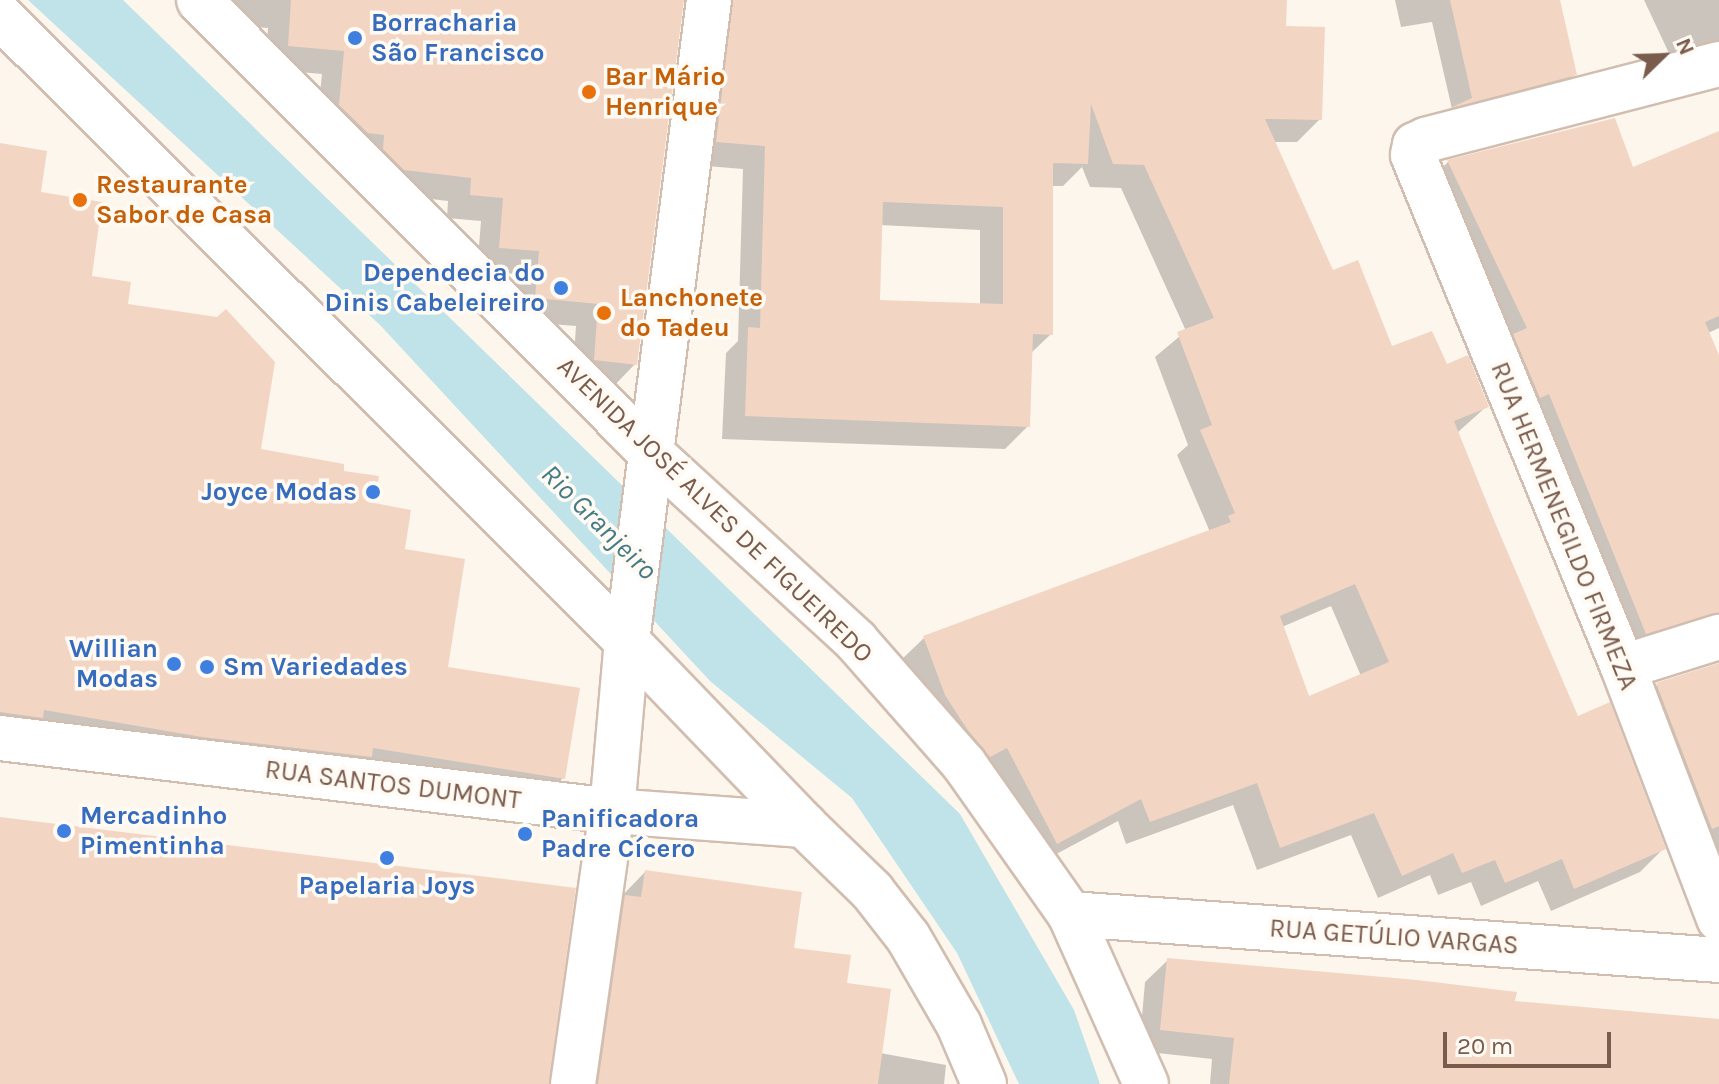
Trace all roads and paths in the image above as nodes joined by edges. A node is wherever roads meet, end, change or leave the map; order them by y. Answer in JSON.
{"nodes":[{"id":1,"x":199,"y":0,"type":"edge"},
{"id":2,"x":709,"y":0,"type":"edge"},
{"id":3,"x":0,"y":16,"type":"edge"},
{"id":4,"x":1719,"y":64,"type":"edge"},
{"id":5,"x":650,"y":452,"type":"junction"},
{"id":6,"x":1719,"y":637,"type":"edge"},
{"id":7,"x":627,"y":641,"type":"junction"},
{"id":8,"x":1623,"y":667,"type":"junction"},
{"id":9,"x":0,"y":738,"type":"edge"},
{"id":10,"x":612,"y":811,"type":"junction"},
{"id":11,"x":804,"y":825,"type":"junction"},
{"id":12,"x":1070,"y":914,"type":"junction"},
{"id":13,"x":1719,"y":919,"type":"edge"},
{"id":14,"x":1719,"y":960,"type":"edge"},
{"id":15,"x":573,"y":1084,"type":"edge"},
{"id":16,"x":984,"y":1084,"type":"edge"},
{"id":17,"x":1146,"y":1084,"type":"edge"}],
"edges":[{"from":1,"to":5,"type":"street","name":"AVENIDA JOSÉ ALVES DE FIGUEIREDO"},
{"from":2,"to":5,"type":"street"},
{"from":3,"to":7,"type":"street"},
{"from":4,"to":8,"type":"street","name":"RUA HERMENEGILDO FIRMEZA"},
{"from":5,"to":7,"type":"street"},
{"from":5,"to":12,"type":"street","name":"AVENIDA JOSÉ ALVES DE FIGUEIREDO"},
{"from":6,"to":8,"type":"street"},
{"from":7,"to":10,"type":"street"},
{"from":7,"to":11,"type":"street"},
{"from":8,"to":13,"type":"street","name":"RUA HERMENEGILDO FIRMEZA"},
{"from":9,"to":10,"type":"street","name":"RUA SANTOS DUMONT"},
{"from":10,"to":11,"type":"street","name":"RUA SANTOS DUMONT"},
{"from":10,"to":15,"type":"street"},
{"from":11,"to":16,"type":"street"},
{"from":12,"to":14,"type":"street","name":"RUA GETÚLIO VARGAS"},
{"from":12,"to":17,"type":"street","name":"AVENIDA JOSÉ ALVES DE FIGUEIREDO"}]}
